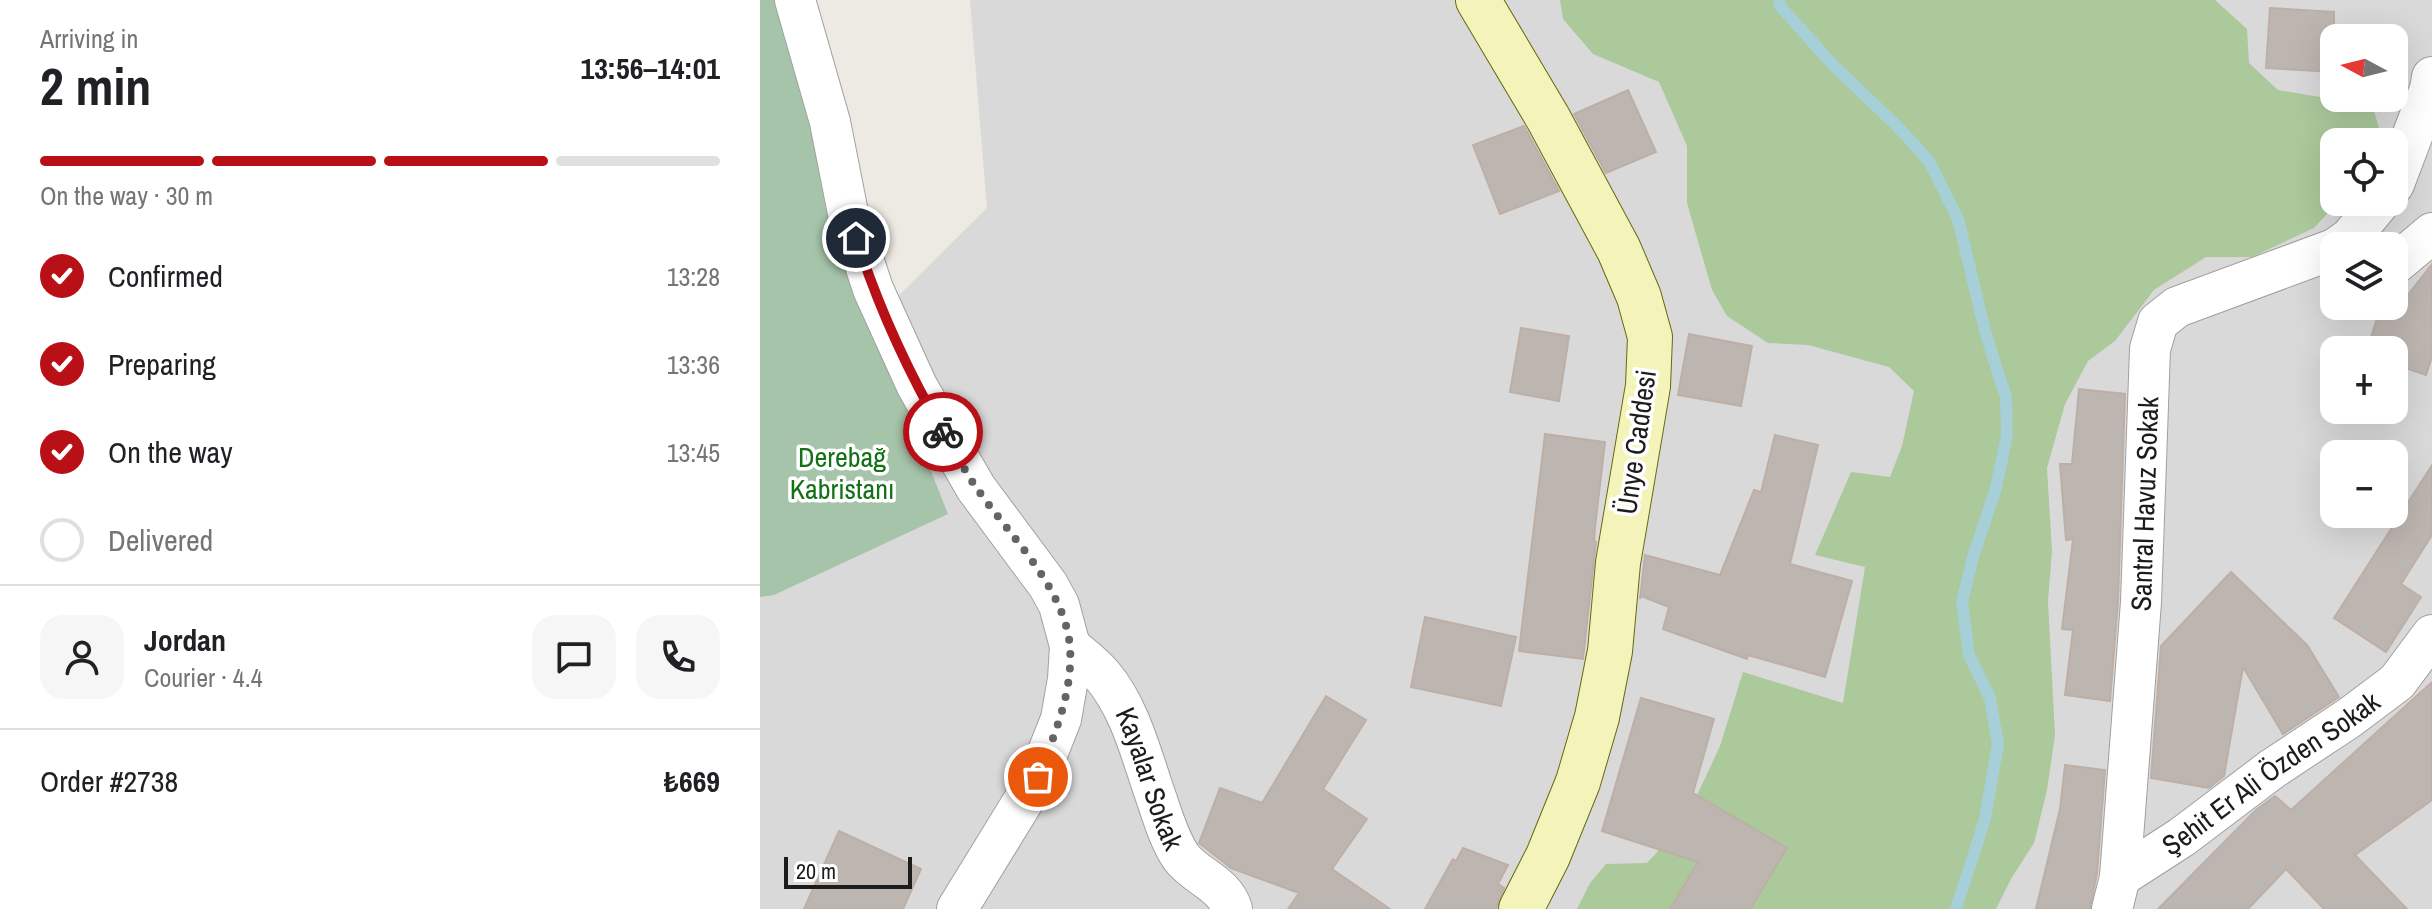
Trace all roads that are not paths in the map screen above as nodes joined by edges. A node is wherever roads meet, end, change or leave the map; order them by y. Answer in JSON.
{"nodes":[{"id":1,"x":795,"y":0,"type":"edge"},
{"id":2,"x":1478,"y":0,"type":"edge"},
{"id":3,"x":2432,"y":77,"type":"edge"},
{"id":4,"x":2408,"y":147,"type":"edge"},
{"id":5,"x":2368,"y":216,"type":"edge"},
{"id":6,"x":2355,"y":232,"type":"edge"},
{"id":7,"x":2432,"y":233,"type":"edge"},
{"id":8,"x":2408,"y":253,"type":"edge"},
{"id":9,"x":2320,"y":254,"type":"edge"},
{"id":10,"x":2432,"y":635,"type":"edge"},
{"id":11,"x":1070,"y":646,"type":"junction"},
{"id":12,"x":2116,"y":893,"type":"edge"},
{"id":13,"x":957,"y":909,"type":"edge"},
{"id":14,"x":1232,"y":909,"type":"edge"},
{"id":15,"x":1521,"y":909,"type":"edge"}],
"edges":[{"from":1,"to":11,"type":"street"},
{"from":2,"to":15,"type":"main road","name":"Ünye Caddesi"},
{"from":3,"to":4,"type":"street"},
{"from":5,"to":6,"type":"street"},
{"from":7,"to":8,"type":"street"},
{"from":9,"to":12,"type":"street","name":"Santral Havuz Sokak"},
{"from":10,"to":12,"type":"street","name":"Şehit Er Ali Özden Sokak"},
{"from":11,"to":13,"type":"street"},
{"from":11,"to":14,"type":"street","name":"Kayalar Sokak"}]}
